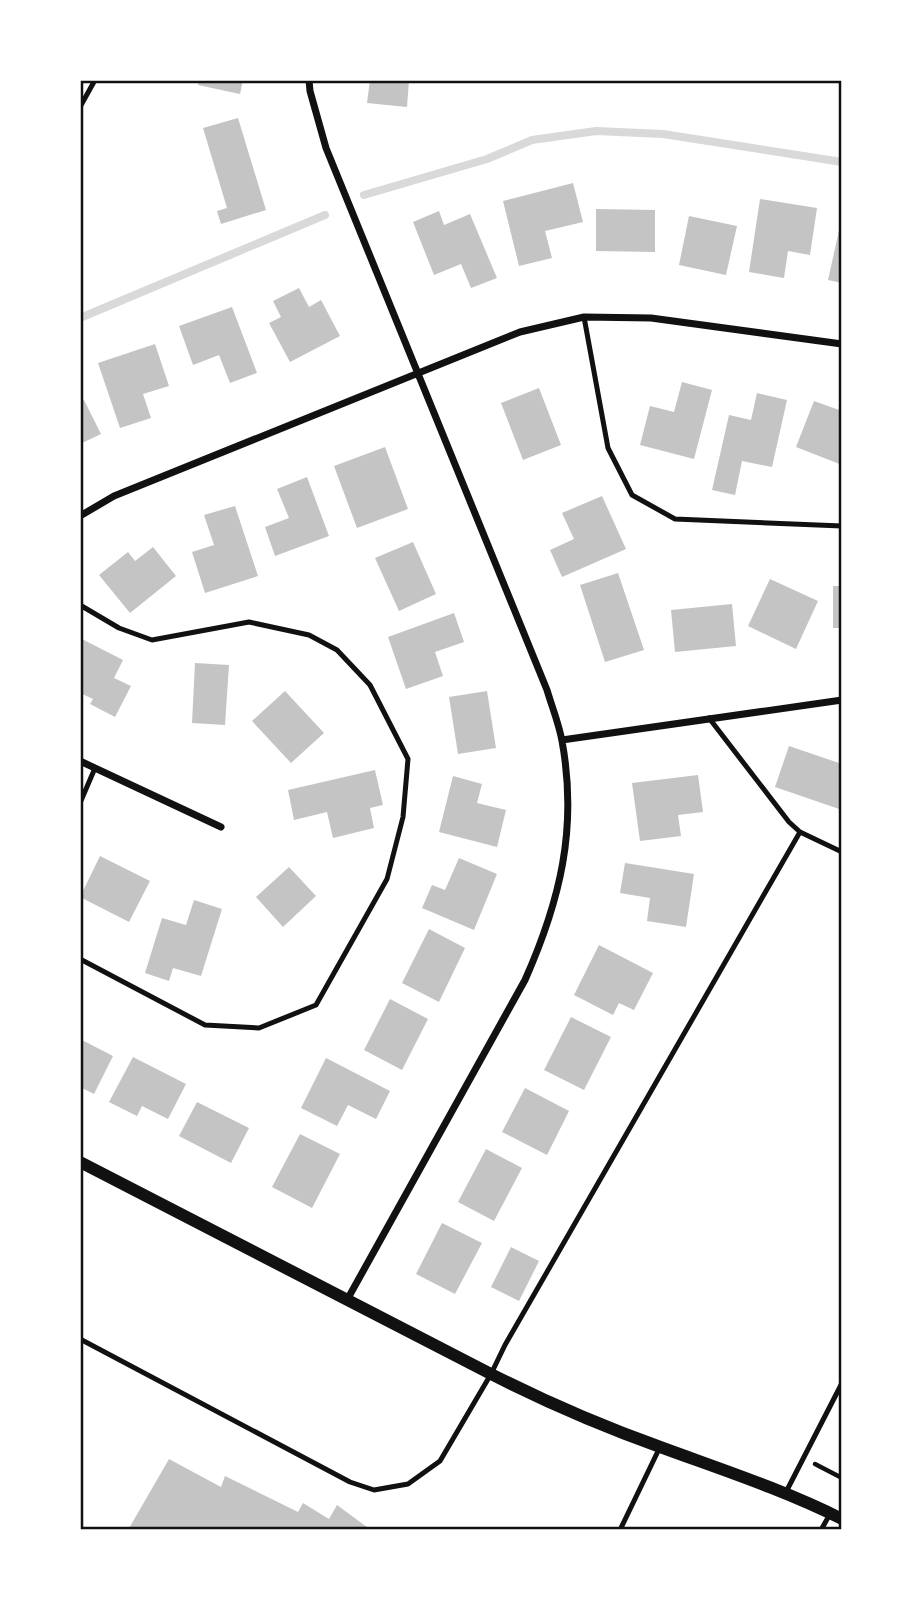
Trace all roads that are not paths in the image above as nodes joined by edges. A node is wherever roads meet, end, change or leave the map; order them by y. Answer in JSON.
{"nodes":[{"id":1,"x":94,"y":80,"type":"edge"},
{"id":2,"x":309,"y":80,"type":"edge"},
{"id":3,"x":80,"y":107,"type":"edge"},
{"id":4,"x":584,"y":317,"type":"junction"},
{"id":5,"x":842,"y":344,"type":"edge"},
{"id":6,"x":419,"y":372,"type":"junction"},
{"id":7,"x":80,"y":516,"type":"edge"},
{"id":8,"x":842,"y":526,"type":"edge"},
{"id":9,"x":80,"y":606,"type":"edge"},
{"id":10,"x":842,"y":700,"type":"edge"},
{"id":11,"x":709,"y":718,"type":"junction"},
{"id":12,"x":562,"y":740,"type":"junction"},
{"id":13,"x":80,"y":761,"type":"edge"},
{"id":14,"x":95,"y":768,"type":"junction"},
{"id":15,"x":80,"y":803,"type":"edge"},
{"id":16,"x":220,"y":827,"type":"dead end"},
{"id":17,"x":800,"y":831,"type":"junction"},
{"id":18,"x":842,"y":852,"type":"edge"},
{"id":19,"x":80,"y":959,"type":"edge"},
{"id":20,"x":80,"y":1162,"type":"edge"},
{"id":21,"x":347,"y":1300,"type":"junction"},
{"id":22,"x":80,"y":1339,"type":"edge"},
{"id":23,"x":491,"y":1374,"type":"junction"},
{"id":24,"x":842,"y":1383,"type":"edge"},
{"id":25,"x":660,"y":1447,"type":"junction"},
{"id":26,"x":786,"y":1493,"type":"junction"},
{"id":27,"x":836,"y":1516,"type":"edge"},
{"id":28,"x":620,"y":1530,"type":"edge"},
{"id":29,"x":821,"y":1530,"type":"edge"}],
"edges":[{"from":1,"to":3,"type":"lane"},
{"from":2,"to":6,"type":"street"},
{"from":4,"to":5,"type":"street"},
{"from":4,"to":6,"type":"street"},
{"from":4,"to":8,"type":"lane"},
{"from":6,"to":7,"type":"street"},
{"from":6,"to":12,"type":"street"},
{"from":9,"to":19,"type":"lane"},
{"from":10,"to":11,"type":"street"},
{"from":11,"to":12,"type":"street"},
{"from":11,"to":17,"type":"lane"},
{"from":12,"to":21,"type":"street"},
{"from":13,"to":14,"type":"street"},
{"from":14,"to":15,"type":"lane"},
{"from":14,"to":16,"type":"street"},
{"from":17,"to":18,"type":"lane"},
{"from":17,"to":23,"type":"lane"},
{"from":20,"to":21,"type":"street"},
{"from":21,"to":23,"type":"street"},
{"from":22,"to":23,"type":"lane"},
{"from":23,"to":25,"type":"street"},
{"from":24,"to":26,"type":"lane"},
{"from":25,"to":26,"type":"street"},
{"from":25,"to":28,"type":"lane"},
{"from":26,"to":27,"type":"street"},
{"from":27,"to":29,"type":"lane"}]}
